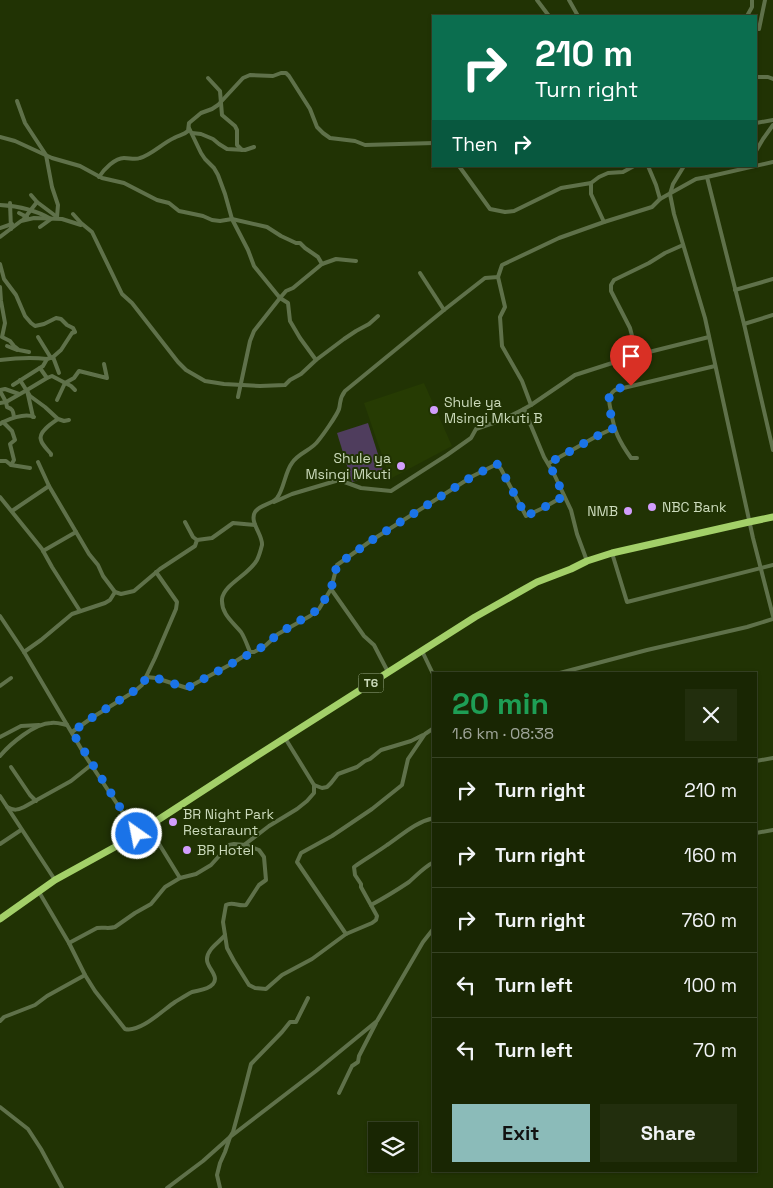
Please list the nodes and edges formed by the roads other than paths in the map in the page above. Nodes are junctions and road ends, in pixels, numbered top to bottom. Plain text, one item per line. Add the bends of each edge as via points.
1 (537, 0) edge
2 (569, 0) edge
3 (752, 0) edge
4 (765, 0) edge
5 (548, 15) edge
6 (577, 15) edge
7 (748, 15) edge
8 (759, 29) dead end
9 (208, 78) dead end
10 (757, 78) edge
11 (773, 78) edge
12 (17, 101) dead end
13 (221, 102) junction
14 (773, 120) edge
15 (757, 123) edge
16 (773, 125) edge
17 (189, 128) junction
18 (192, 133) junction
19 (0, 137) edge
20 (432, 143) edge
21 (254, 147) dead end
22 (242, 150) junction
23 (757, 150) edge
24 (46, 155) junction
25 (773, 162) edge
26 (757, 166) edge
27 (460, 167) edge
28 (632, 167) edge
29 (648, 167) edge
30 (683, 167) edge
31 (747, 168) edge
32 (99, 176) junction
33 (707, 177) junction
34 (591, 183) junction
35 (670, 194) junction
36 (31, 195) dead end
37 (660, 198) junction
38 (37, 202) junction
39 (10, 204) junction
40 (0, 205) edge
41 (31, 210) junction
42 (19, 213) dead end
43 (72, 214) dead end
44 (26, 216) junction
45 (57, 217) junction
46 (31, 219) junction
47 (50, 219) junction
48 (62, 219) junction
49 (232, 219) junction
50 (20, 222) junction
51 (604, 222) junction
52 (83, 225) junction
53 (11, 226) junction
54 (40, 226) dead end
55 (0, 228) edge
56 (0, 237) edge
57 (683, 245) junction
58 (356, 261) dead end
59 (0, 264) edge
60 (322, 264) junction
61 (420, 273) dead end
62 (498, 277) junction
63 (4, 279) junction
64 (773, 279) edge
65 (0, 283) edge
66 (0, 287) edge
67 (736, 290) junction
68 (280, 298) junction
69 (444, 310) junction
70 (378, 316) dead end
71 (773, 316) edge
72 (744, 324) junction
73 (38, 337) dead end
74 (709, 337) junction
75 (7, 346) dead end
76 (19, 350) junction
77 (30, 352) dead end
78 (637, 355) junction
79 (50, 358) junction
80 (0, 360) edge
81 (316, 360) junction
82 (104, 364) dead end
83 (715, 366) junction
84 (40, 368) junction
85 (59, 372) dead end
86 (46, 378) junction
87 (20, 380) junction
88 (65, 383) junction
89 (241, 385) junction
90 (13, 386) dead end
91 (0, 390) edge
92 (26, 390) junction
93 (75, 390) dead end
94 (19, 394) junction
95 (238, 397) dead end
96 (58, 400) dead end
97 (6, 402) junction
98 (0, 403) edge
99 (532, 405) junction
100 (524, 409) junction
101 (14, 417) junction
102 (58, 419) junction
103 (68, 420) dead end
104 (2, 423) edge
105 (614, 428) junction
106 (773, 450) edge
107 (51, 455) dead end
108 (637, 458) dead end
109 (0, 460) edge
110 (38, 462) dead end
111 (549, 463) junction
112 (12, 465) junction
113 (30, 468) dead end
114 (49, 486) junction
115 (564, 496) junction
116 (0, 497) edge
117 (270, 503) junction
118 (12, 511) junction
119 (773, 517) edge
120 (185, 522) dead end
121 (749, 522) junction
122 (255, 525) junction
123 (76, 532) junction
124 (197, 540) junction
125 (43, 551) junction
126 (612, 553) junction
127 (586, 561) junction
128 (773, 565) edge
129 (761, 569) junction
130 (156, 572) junction
131 (331, 589) junction
132 (115, 592) junction
133 (771, 601) edge
134 (80, 611) junction
135 (0, 616) edge
136 (773, 618) edge
137 (422, 651) junction
138 (24, 652) junction
139 (250, 652) junction
140 (388, 672) junction
141 (432, 672) edge
142 (565, 672) edge
143 (11, 678) dead end
144 (146, 678) junction
145 (0, 686) edge
146 (42, 724) junction
147 (67, 725) junction
148 (432, 729) edge
149 (72, 732) junction
150 (425, 734) junction
151 (0, 737) edge
152 (285, 738) junction
153 (0, 756) edge
154 (773, 758) edge
155 (757, 762) edge
156 (91, 765) junction
157 (11, 767) dead end
158 (314, 785) junction
159 (0, 796) edge
160 (36, 801) junction
161 (6, 806) junction
162 (432, 819) edge
163 (148, 826) junction
164 (22, 830) junction
165 (773, 830) edge
166 (757, 833) edge
167 (137, 834) junction
168 (0, 844) edge
169 (244, 845) junction
170 (432, 863) edge
171 (180, 878) junction
172 (55, 880) junction
173 (39, 892) junction
174 (372, 905) junction
175 (0, 919) edge
176 (432, 931) edge
177 (346, 934) junction
178 (225, 935) junction
179 (69, 943) junction
180 (85, 975) junction
181 (308, 998) dead end
182 (0, 1021) edge
183 (376, 1021) junction
184 (339, 1093) dead end
185 (0, 1107) edge
186 (230, 1137) junction
187 (62, 1188) edge
188 (167, 1188) edge
189 (220, 1188) edge

1 - 5 street
2 - 6 street
3 - 7 street
4 - 8 street
9 - 13 street via 220,91
10 - 11 street
12 - 24 street via 25,123
13 - 17 street via 201,113
13 - 20 street via 243,78 286,73 310,109 317,127 330,138 365,145
13 - 22 street via 222,115 235,126 237,145
14 - 15 street
16 - 23 street
17 - 18 street
17 - 32 street via 185,134 142,158 119,160
18 - 22 street via 213,139 227,149
18 - 49 street via 201,153 218,175
19 - 24 street
21 - 22 street
24 - 32 street
24 - 45 street via 58,205
25 - 26 street
27 - 34 street via 490,209 505,212 514,212 561,188
28 - 34 street via 623,172 608,173
29 - 37 street
30 - 35 street
31 - 33 street
32 - 49 street via 124,183 169,203 179,211 212,220
33 - 35 street via 696,179
33 - 67 street
34 - 51 street via 591,194
35 - 37 street
35 - 57 street
36 - 38 street
37 - 51 street via 652,207
38 - 41 street
38 - 45 street
39 - 40 street
39 - 41 street
39 - 53 street
41 - 44 street
41 - 47 street
42 - 44 street
43 - 52 street
44 - 46 street
44 - 50 street
45 - 48 street
46 - 47 street
46 - 50 street
47 - 48 street
47 - 54 street
48 - 52 street
49 - 60 street via 267,227 300,243 318,256
49 - 68 street via 254,266
50 - 53 street
51 - 62 street via 559,238 502,265
52 - 89 street via 92,232 122,294 186,370 205,381
53 - 55 street
53 - 56 street
57 - 74 street
57 - 78 street via 614,280 611,285 630,328
58 - 60 street via 336,259
59 - 63 street
60 - 68 street
61 - 69 street
62 - 69 street via 485,278
62 - 99 street via 505,307 500,318 502,346
63 - 65 street
63 - 79 street via 16,295 25,316 35,326 56,318 73,328 75,332
64 - 67 street
66 - 76 street via 5,323 2,337
67 - 72 street
68 - 81 street via 288,304 290,321
68 - 89 street via 254,331
69 - 117 street via 345,391 340,398 339,410 317,444 296,457 278,497
70 - 81 street
71 - 72 street
72 - 106 street
73 - 79 street
74 - 78 street
74 - 83 street
75 - 76 street
76 - 77 street
78 - 99 street via 575,375
79 - 80 street
79 - 84 street
79 - 85 street
81 - 89 street via 286,385
82 - 88 street via 107,378 79,371
83 - 105 street via 614,390 608,398
83 - 121 street
84 - 86 street
84 - 87 street
86 - 88 street via 52,376
86 - 92 street
87 - 90 street
87 - 92 street
88 - 93 street
88 - 96 street
89 - 95 street
91 - 94 street
91 - 97 street
92 - 94 street
92 - 101 street via 34,417
92 - 102 street
94 - 97 street
97 - 98 street
97 - 101 street via 6,407 14,411
99 - 100 street
100 - 111 street
100 - 117 street via 476,429 470,438 447,455 391,491 361,488 339,480
101 - 104 street
102 - 103 street
102 - 107 street via 48,424 40,435
104 - 112 street via 12,431 15,440 10,444
105 - 108 street via 631,458
105 - 111 street
109 - 112 street
110 - 114 street
111 - 115 street
112 - 113 street
114 - 118 street
114 - 123 street
115 - 127 street
115 - 131 street via 526,516 497,464 473,476 337,565
116 - 118 street
117 - 122 street via 255,512
118 - 125 street
119 - 121 highway, T6
120 - 124 street
121 - 126 highway, T6
121 - 129 street
122 - 124 street via 234,523 212,538
122 - 139 street via 262,544 256,561 222,598 227,617 240,630
123 - 125 street
123 - 132 street
124 - 130 street via 195,546
125 - 134 street
126 - 127 highway, T6
126 - 129 street via 627,602
127 - 137 highway, T6 via 537,582
128 - 129 street
129 - 133 street
130 - 132 street via 134,591
130 - 144 street via 177,602
131 - 139 street via 319,609
131 - 140 street via 374,645
132 - 134 street via 105,603
133 - 136 street
134 - 138 street
135 - 138 street
136 - 142 street
137 - 140 highway, T6
137 - 141 street
138 - 147 street
139 - 144 street via 187,688
140 - 152 highway, T6
143 - 145 street
144 - 149 street via 134,691
146 - 147 street
146 - 151 street via 21,726
146 - 153 street via 18,739
147 - 149 street
148 - 150 street
149 - 156 street
150 - 158 street via 381,750 370,760 338,774 326,787
150 - 177 street via 408,759 402,785 372,809 301,854 296,862
152 - 158 street
152 - 163 highway, T6
154 - 155 street
156 - 160 street
156 - 167 street
157 - 160 street
158 - 169 street via 314,793 307,801
159 - 161 street
160 - 161 street via 18,810
161 - 164 street
162 - 174 street via 416,824 354,866 354,875
163 - 167 highway, T6
163 - 171 street
164 - 168 street
164 - 172 street
165 - 166 street
167 - 172 highway, T6
169 - 171 street via 229,845 210,865 196,874
169 - 178 street via 259,850 264,857 266,880 246,905 226,905
170 - 174 street
171 - 179 street via 165,887 151,904 115,927 97,928
172 - 173 highway, T6
173 - 175 highway, T6
173 - 179 street
174 - 177 street via 376,920
176 - 183 street
177 - 178 street via 260,990 249,985 227,948
178 - 180 street via 207,956 215,976 212,985 192,992 137,1028 125,1029
179 - 180 street
180 - 182 street via 35,1005
181 - 186 street via 296,1022 290,1022 250,1064
183 - 184 street via 358,1062 352,1066
183 - 186 street
185 - 187 street via 28,1129
186 - 188 street
186 - 189 street via 217,1175

